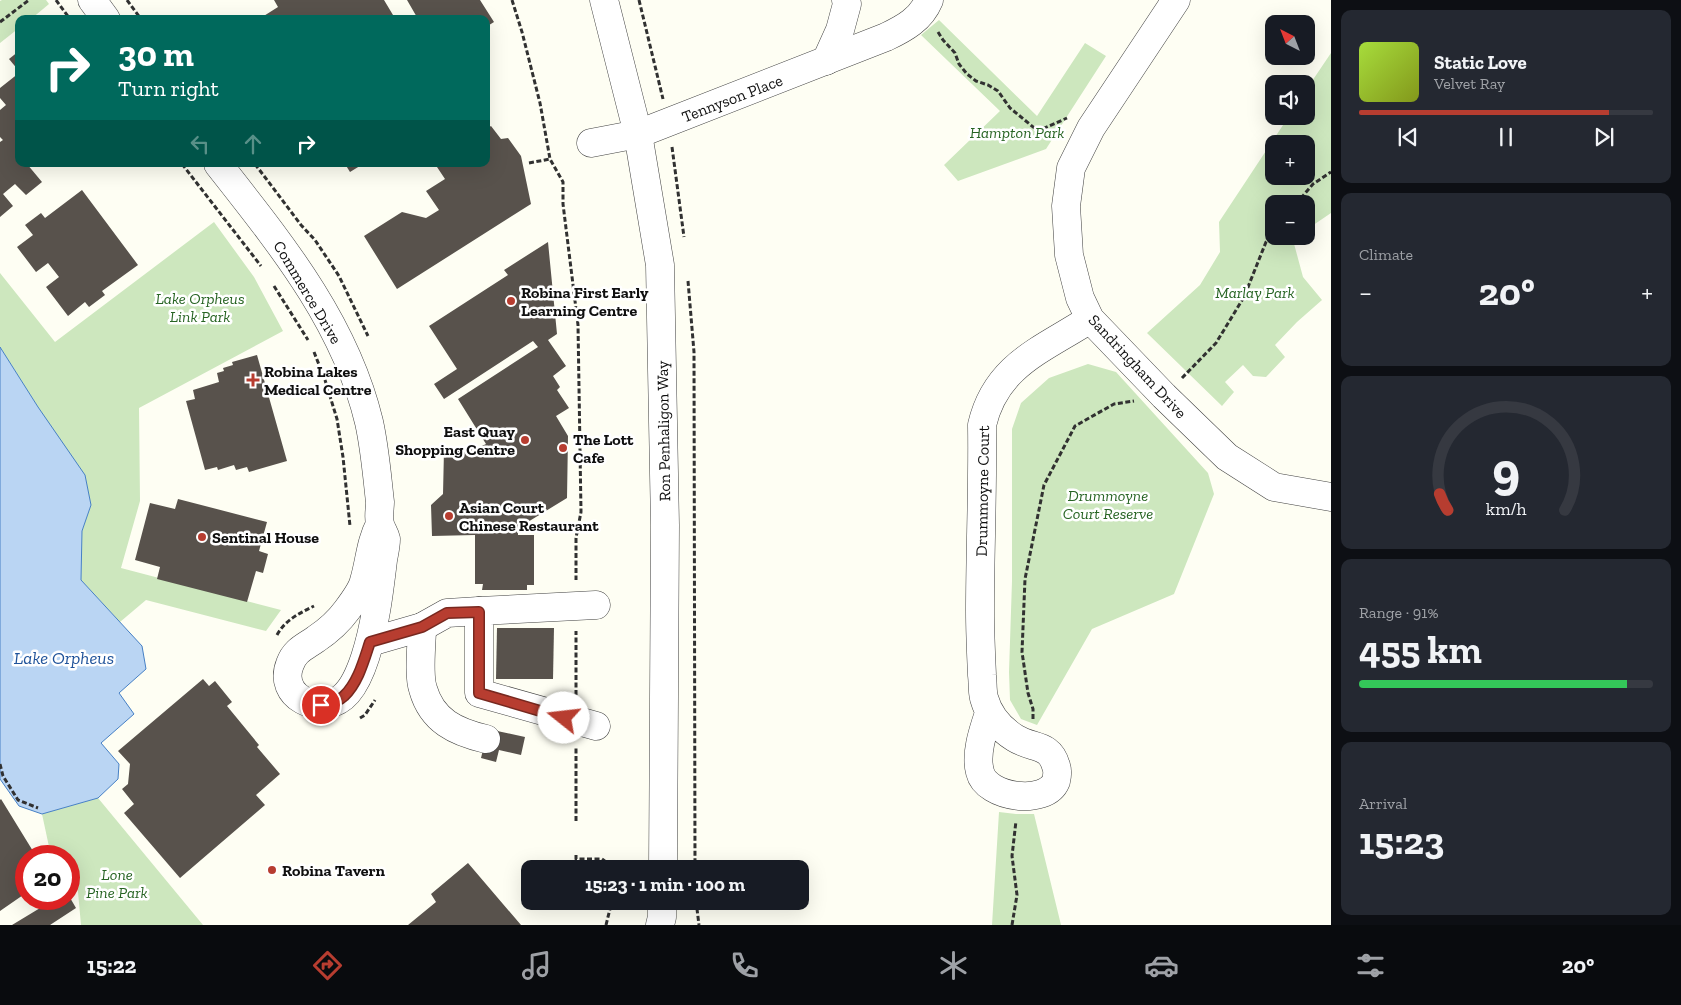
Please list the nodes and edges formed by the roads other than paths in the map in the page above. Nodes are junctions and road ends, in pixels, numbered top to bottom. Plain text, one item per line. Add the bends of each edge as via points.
1 (604, 0) edge
2 (846, 0) edge
3 (1176, 0) edge
4 (927, 6) edge
5 (826, 61) junction
6 (638, 134) junction
7 (591, 143) dead end
8 (220, 167) edge
9 (1090, 319) junction
10 (1331, 497) edge
11 (380, 524) junction
12 (586, 605) road end
13 (479, 612) junction
14 (422, 627) junction
15 (370, 642) junction
16 (989, 713) junction
17 (586, 723) road end
18 (486, 739) dead end
19 (663, 860) edge

1 - 6 street, Ron Penhaligon Way
2 - 5 street via 840,30
3 - 9 street, Sandringham Drive via 1091,128 1071,168 1066,206 1069,255 1080,298
4 - 5 street, Tennyson Place via 901,30
5 - 6 street, Tennyson Place
6 - 7 street, Tennyson Place
6 - 19 street, Ron Penhaligon Way via 660,265 665,525
8 - 11 street, Commerce Drive via 298,269 330,323 352,371 376,461
9 - 10 street, Sandringham Drive via 1227,457 1274,487
9 - 16 street, Drummoyne Court via 1016,366 1003,379 986,408 982,425 980,648
11 - 15 street, Commerce Drive via 386,538
11 - 15 street, Commerce Drive via 373,538 364,583 346,612 332,627 294,655 287,680 292,692 300,699 321,705 343,697 354,681
12 - 13 street
13 - 14 street via 447,613
13 - 17 street via 479,693
14 - 15 street
14 - 18 street via 422,688 432,709 464,734
16 - 16 street via 979,756 980,773 985,782 1002,793 1019,796 1044,793 1051,788 1058,770 1048,752 1016,739

